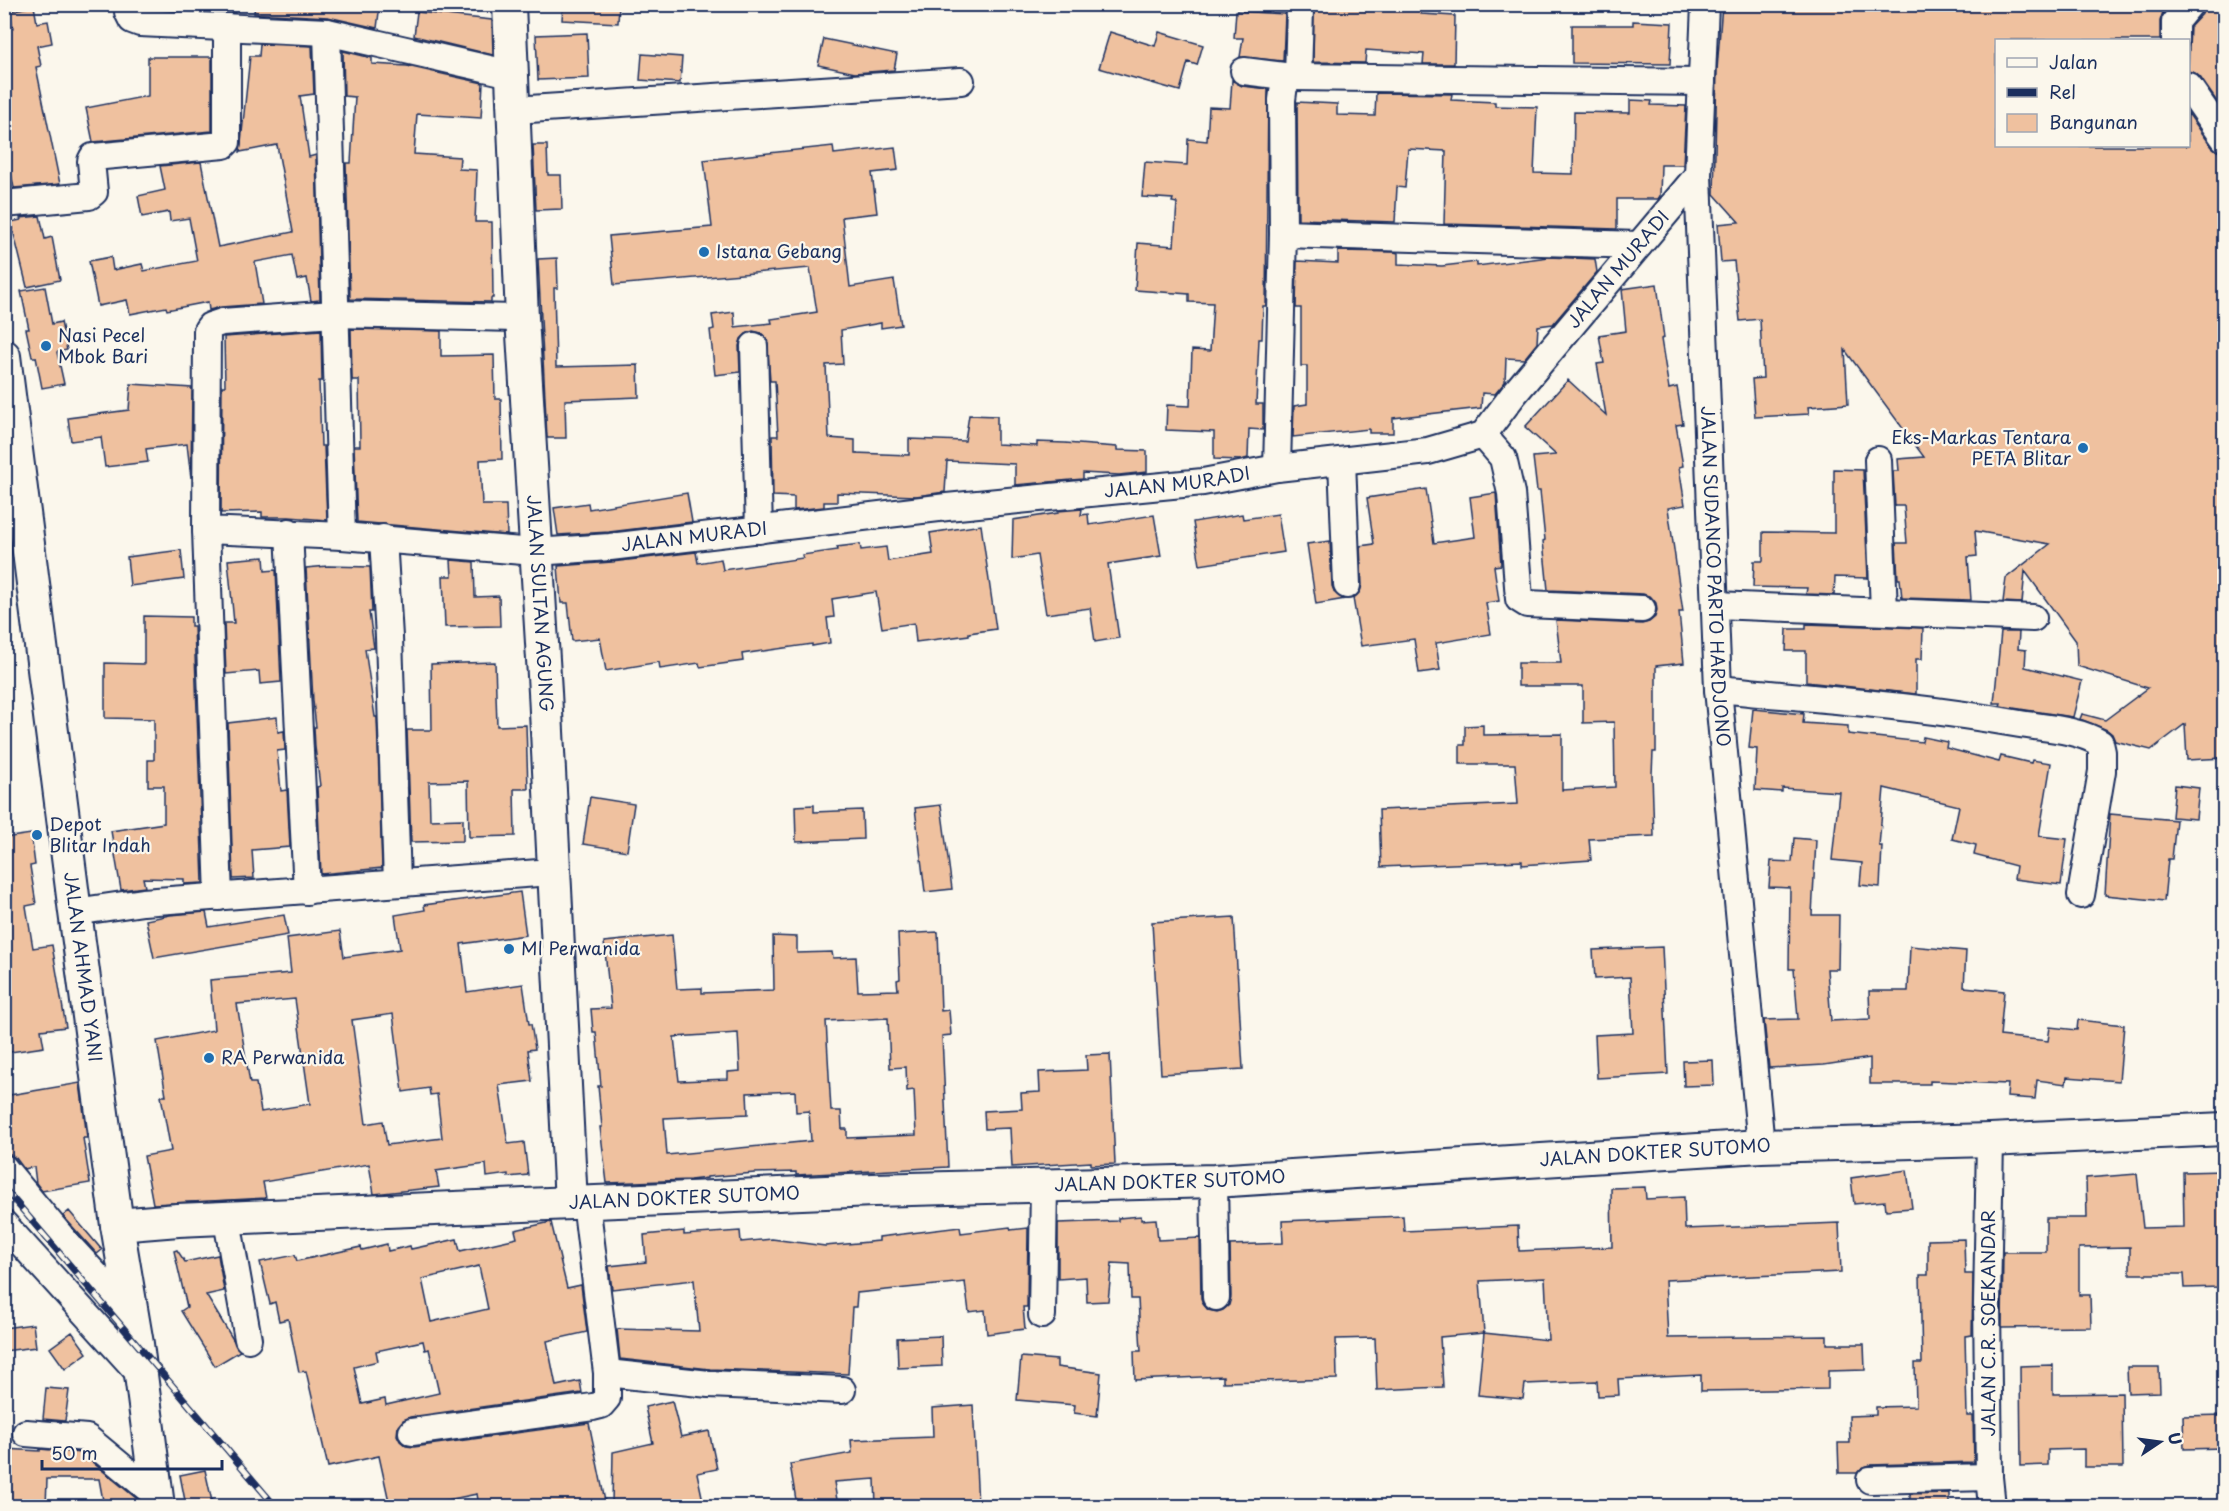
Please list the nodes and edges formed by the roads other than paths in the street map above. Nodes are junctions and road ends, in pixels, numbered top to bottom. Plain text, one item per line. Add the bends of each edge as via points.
1 (129, 4) edge
2 (509, 4) edge
3 (1705, 4) edge
4 (2190, 4) edge
5 (1300, 8) dead end
6 (226, 27) junction
7 (327, 32) junction
8 (2175, 39) edge
9 (1244, 71) dead end
10 (511, 74) junction
11 (1295, 77) junction
12 (962, 81) dead end
13 (1702, 82) junction
14 (2190, 90) edge
15 (514, 110) junction
16 (2224, 138) edge
17 (1698, 175) junction
18 (4, 204) edge
19 (1283, 234) junction
20 (1639, 245) junction
21 (334, 314) junction
22 (522, 318) junction
23 (754, 346) dead end
24 (5, 363) edge
25 (1483, 435) junction
26 (1878, 460) dead end
27 (1342, 461) junction
28 (1277, 468) junction
29 (206, 530) junction
30 (759, 530) junction
31 (290, 532) junction
32 (342, 536) junction
33 (383, 538) junction
34 (535, 552) junction
35 (1347, 585) dead end
36 (1716, 605) junction
37 (1642, 609) dead end
38 (1884, 611) junction
39 (2033, 618) dead end
40 (1718, 689) junction
41 (552, 872) junction
42 (397, 883) junction
43 (307, 891) junction
44 (2081, 895) dead end
45 (219, 897) junction
46 (75, 912) junction
47 (2224, 1129) edge
48 (1990, 1140) junction
49 (1761, 1146) junction
50 (4, 1168) edge
51 (1214, 1180) junction
52 (1044, 1185) junction
53 (579, 1202) junction
54 (227, 1220) junction
55 (131, 1223) junction
56 (4, 1224) edge
57 (1216, 1298) dead end
58 (132, 1314) junction
59 (1042, 1314) dead end
60 (248, 1339) dead end
61 (607, 1373) junction
62 (141, 1375) junction
63 (842, 1390) dead end
64 (412, 1432) dead end
65 (26, 1433) dead end
66 (1989, 1477) junction
67 (1870, 1480) dead end
68 (157, 1501) edge
69 (1992, 1506) edge

1 - 6 street via 132,20 140,23
2 - 10 main road, JALAN SULTAN AGUNG
3 - 13 street, JALAN SUDANCO PARTO HARDJONO
4 - 8 street via 2175,22
5 - 11 street
6 - 7 street
6 - 18 street via 224,145 93,157 94,192 89,196
7 - 10 street
7 - 21 street
9 - 11 street
10 - 15 main road, JALAN SULTAN AGUNG
11 - 13 street
11 - 19 street via 1284,85 1282,100
12 - 15 street
13 - 17 street, JALAN SUDANCO PARTO HARDJONO
14 - 16 street
15 - 22 main road, JALAN SULTAN AGUNG
17 - 20 street, JALAN MURADI
17 - 36 street, JALAN SUDANCO PARTO HARDJONO
19 - 20 street
19 - 28 street
20 - 25 street, JALAN MURADI
21 - 22 street
21 - 29 street via 222,322 207,330
21 - 32 street
22 - 34 main road, JALAN SULTAN AGUNG
23 - 30 street
24 - 46 main road, JALAN AHMAD YANI
25 - 27 street, JALAN MURADI via 1428,451
25 - 37 street via 1503,458 1511,493 1519,599 1527,604
26 - 38 street
27 - 28 street, JALAN MURADI
27 - 35 street
28 - 30 street, JALAN MURADI via 1203,482
29 - 31 street, JALAN MURADI
29 - 45 street
30 - 34 street, JALAN MURADI
31 - 32 street, JALAN MURADI
31 - 43 street
32 - 33 street, JALAN MURADI
33 - 34 street, JALAN MURADI
33 - 42 street
34 - 41 main road, JALAN SULTAN AGUNG
36 - 38 street
36 - 40 street, JALAN SUDANCO PARTO HARDJONO
38 - 39 street
40 - 44 street via 1950,711 2094,739 2100,743 2102,771
40 - 49 street, JALAN SUDANCO PARTO HARDJONO
41 - 42 street
41 - 53 main road, JALAN SULTAN AGUNG
42 - 43 street
43 - 45 street
45 - 46 street
46 - 55 main road, JALAN AHMAD YANI
47 - 48 main road, JALAN DOKTER SUTOMO
48 - 49 main road, JALAN DOKTER SUTOMO
48 - 66 street, JALAN C.R. SOEKANDAR
49 - 51 main road, JALAN DOKTER SUTOMO
50 - 58 street
51 - 52 main road, JALAN DOKTER SUTOMO
51 - 57 street
52 - 53 main road, JALAN DOKTER SUTOMO
52 - 59 street
53 - 54 main road, JALAN DOKTER SUTOMO
53 - 61 street, JALAN SULTAN AGUNG
54 - 55 main road, JALAN DOKTER SUTOMO
54 - 60 street
55 - 58 main road, JALAN AHMAD YANI
56 - 62 street
58 - 62 main road, JALAN AHMAD YANI
61 - 63 street via 709,1384
61 - 64 street, JALAN SULTAN AGUNG via 607,1398 601,1405
62 - 68 main road, JALAN AHMAD YANI
65 - 68 street via 87,1438
66 - 67 street
66 - 69 street, JALAN C.R. SOEKANDAR

